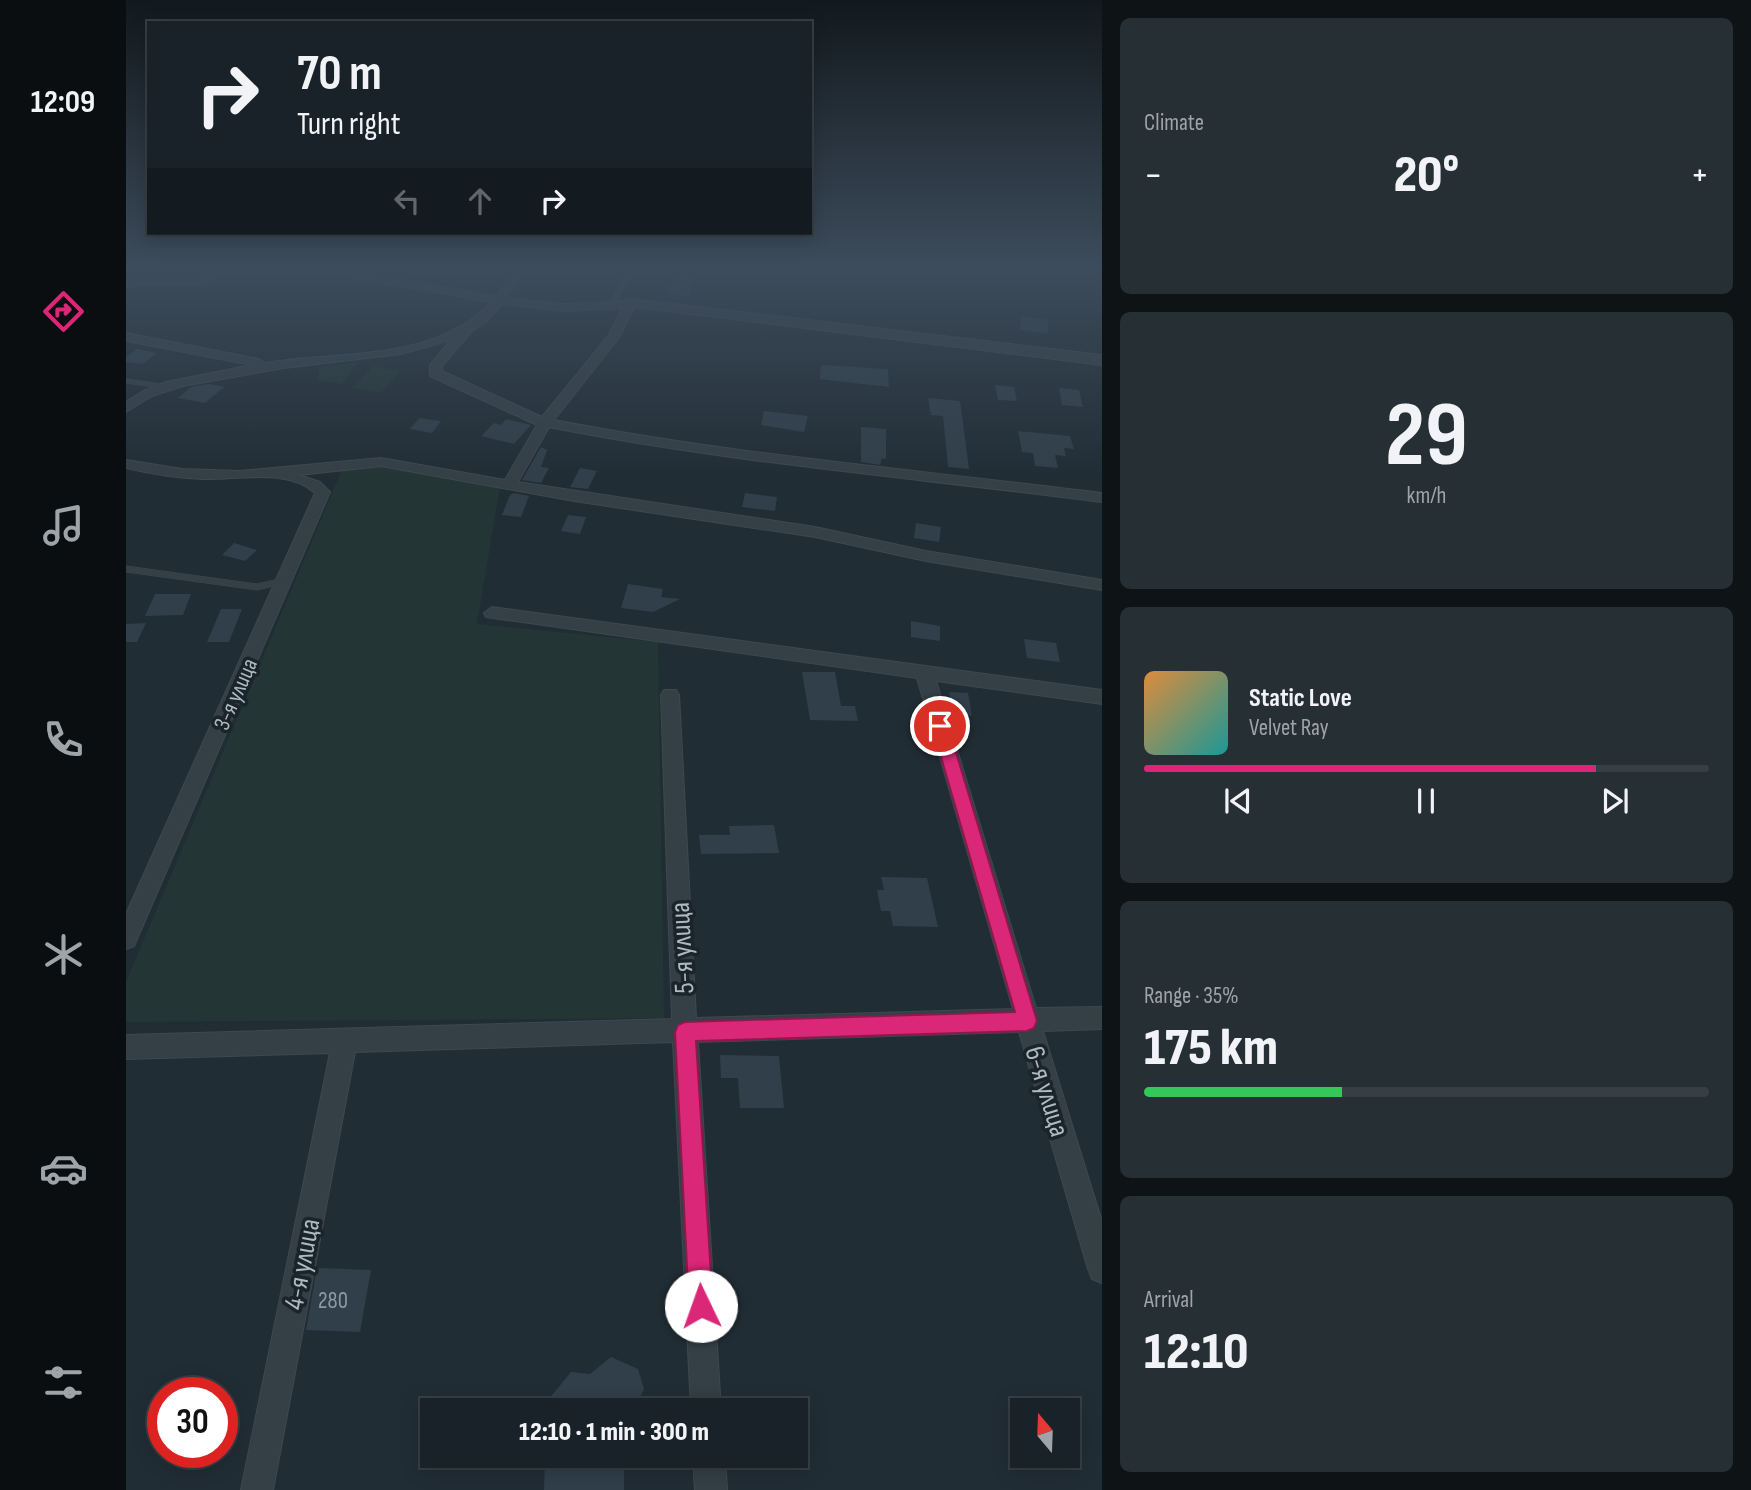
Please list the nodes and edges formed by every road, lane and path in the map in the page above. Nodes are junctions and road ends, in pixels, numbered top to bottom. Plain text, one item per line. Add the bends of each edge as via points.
1 (138, 340) edge
2 (432, 340) edge
3 (459, 340) edge
4 (611, 340) edge
5 (942, 340) edge
6 (1102, 360) edge
7 (285, 364) junction
8 (126, 381) edge
9 (161, 386) junction
10 (126, 408) edge
11 (545, 422) junction
12 (126, 464) edge
13 (281, 473) junction
14 (509, 485) junction
15 (1102, 498) edge
16 (126, 569) edge
17 (285, 581) junction
18 (1102, 585) edge
19 (492, 613) dead end
20 (924, 673) junction
21 (670, 695) dead end
22 (1102, 697) edge
23 (126, 939) edge
24 (1102, 1018) edge
25 (1027, 1021) junction
26 (685, 1032) junction
27 (345, 1039) junction
28 (126, 1047) edge
29 (1102, 1269) edge
30 (705, 1398) edge
31 (710, 1468) edge
32 (257, 1490) edge
33 (711, 1490) edge

1 - 7 street via 254,363
2 - 7 street via 382,353
3 - 11 street via 436,365 435,373
4 - 11 street
5 - 6 street
7 - 9 street
8 - 9 lane
9 - 10 street
11 - 14 street
11 - 15 street via 772,458
12 - 13 street via 197,474
13 - 14 street via 380,462
13 - 17 street, 3-я улица via 323,492
14 - 18 street via 816,533
16 - 17 lane via 257,587
17 - 23 street, 3-я улица
19 - 20 street
20 - 22 street
20 - 25 street, 6-я улица
21 - 26 street, 5-я улица
24 - 25 street
25 - 26 street
25 - 29 street, 6-я улица
26 - 27 street
26 - 30 street, 5-я улица
27 - 28 street
27 - 32 street, 4-я улица
31 - 33 street

